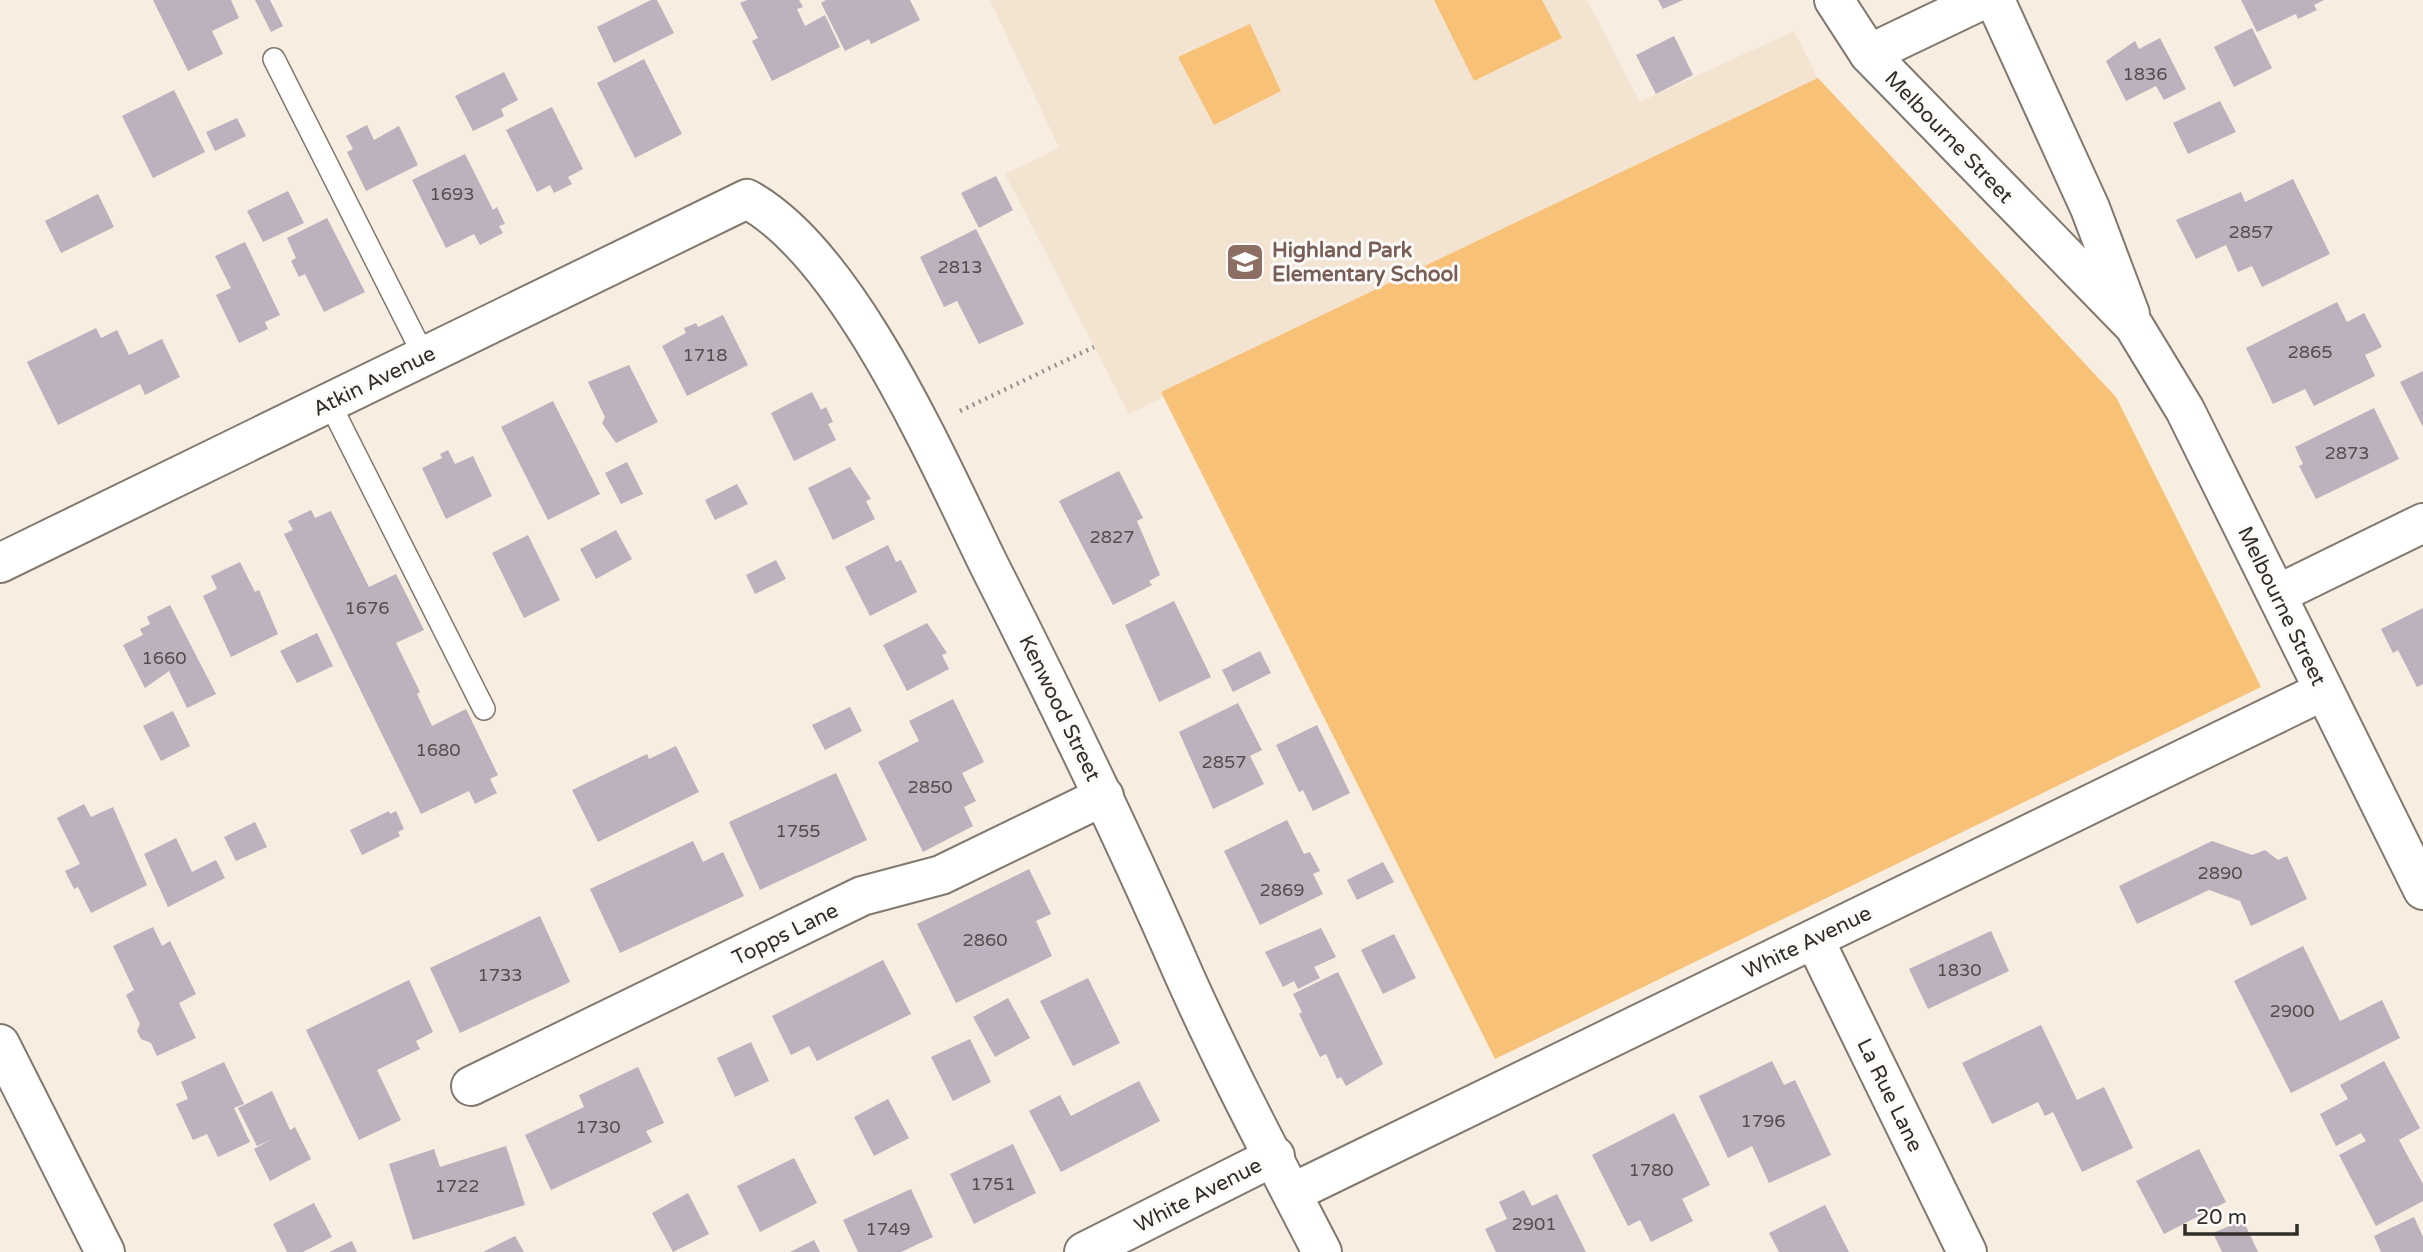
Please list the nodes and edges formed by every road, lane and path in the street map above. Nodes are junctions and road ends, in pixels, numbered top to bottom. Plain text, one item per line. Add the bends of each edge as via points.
1 (1834, 0) edge
2 (1982, 0) edge
3 (1995, 0) edge
4 (1868, 54) junction
5 (274, 59) dead end
6 (747, 199) joint
7 (2134, 326) junction
8 (1094, 346) dead end
9 (424, 356) junction
10 (329, 402) junction
11 (960, 411) dead end
12 (2423, 523) edge
13 (0, 563) edge
14 (2278, 594) junction
15 (2323, 691) junction
16 (484, 709) dead end
17 (1104, 796) junction
18 (2423, 890) edge
19 (1814, 939) junction
20 (0, 1044) edge
21 (471, 1086) dead end
22 (1275, 1156) junction
23 (1292, 1193) junction
24 (105, 1252) edge
25 (1084, 1252) edge
26 (1322, 1252) edge
27 (1968, 1252) edge

1 - 4 street, Melbourne Street
2 - 4 street
3 - 7 street, Melbourne Street via 2090,208
4 - 7 street, Melbourne Street
5 - 9 lane
6 - 9 street, Atkin Avenue
6 - 17 street, Kenwood Street via 767,210 810,253 874,343
7 - 14 street, Melbourne Street via 2185,410
8 - 11 path
9 - 10 street, Atkin Avenue
10 - 13 street, Atkin Avenue
10 - 16 lane
12 - 14 street
14 - 15 street, Melbourne Street
15 - 18 street, Melbourne Street
15 - 19 street, White Avenue
17 - 21 street, Topps Lane via 932,879 862,896
17 - 22 street, Kenwood Street via 1185,976
19 - 23 street, White Avenue
19 - 27 street, La Rue Lane
20 - 24 street
22 - 23 street, Kenwood Street
22 - 25 street, White Avenue
23 - 26 street, Kenwood Street

